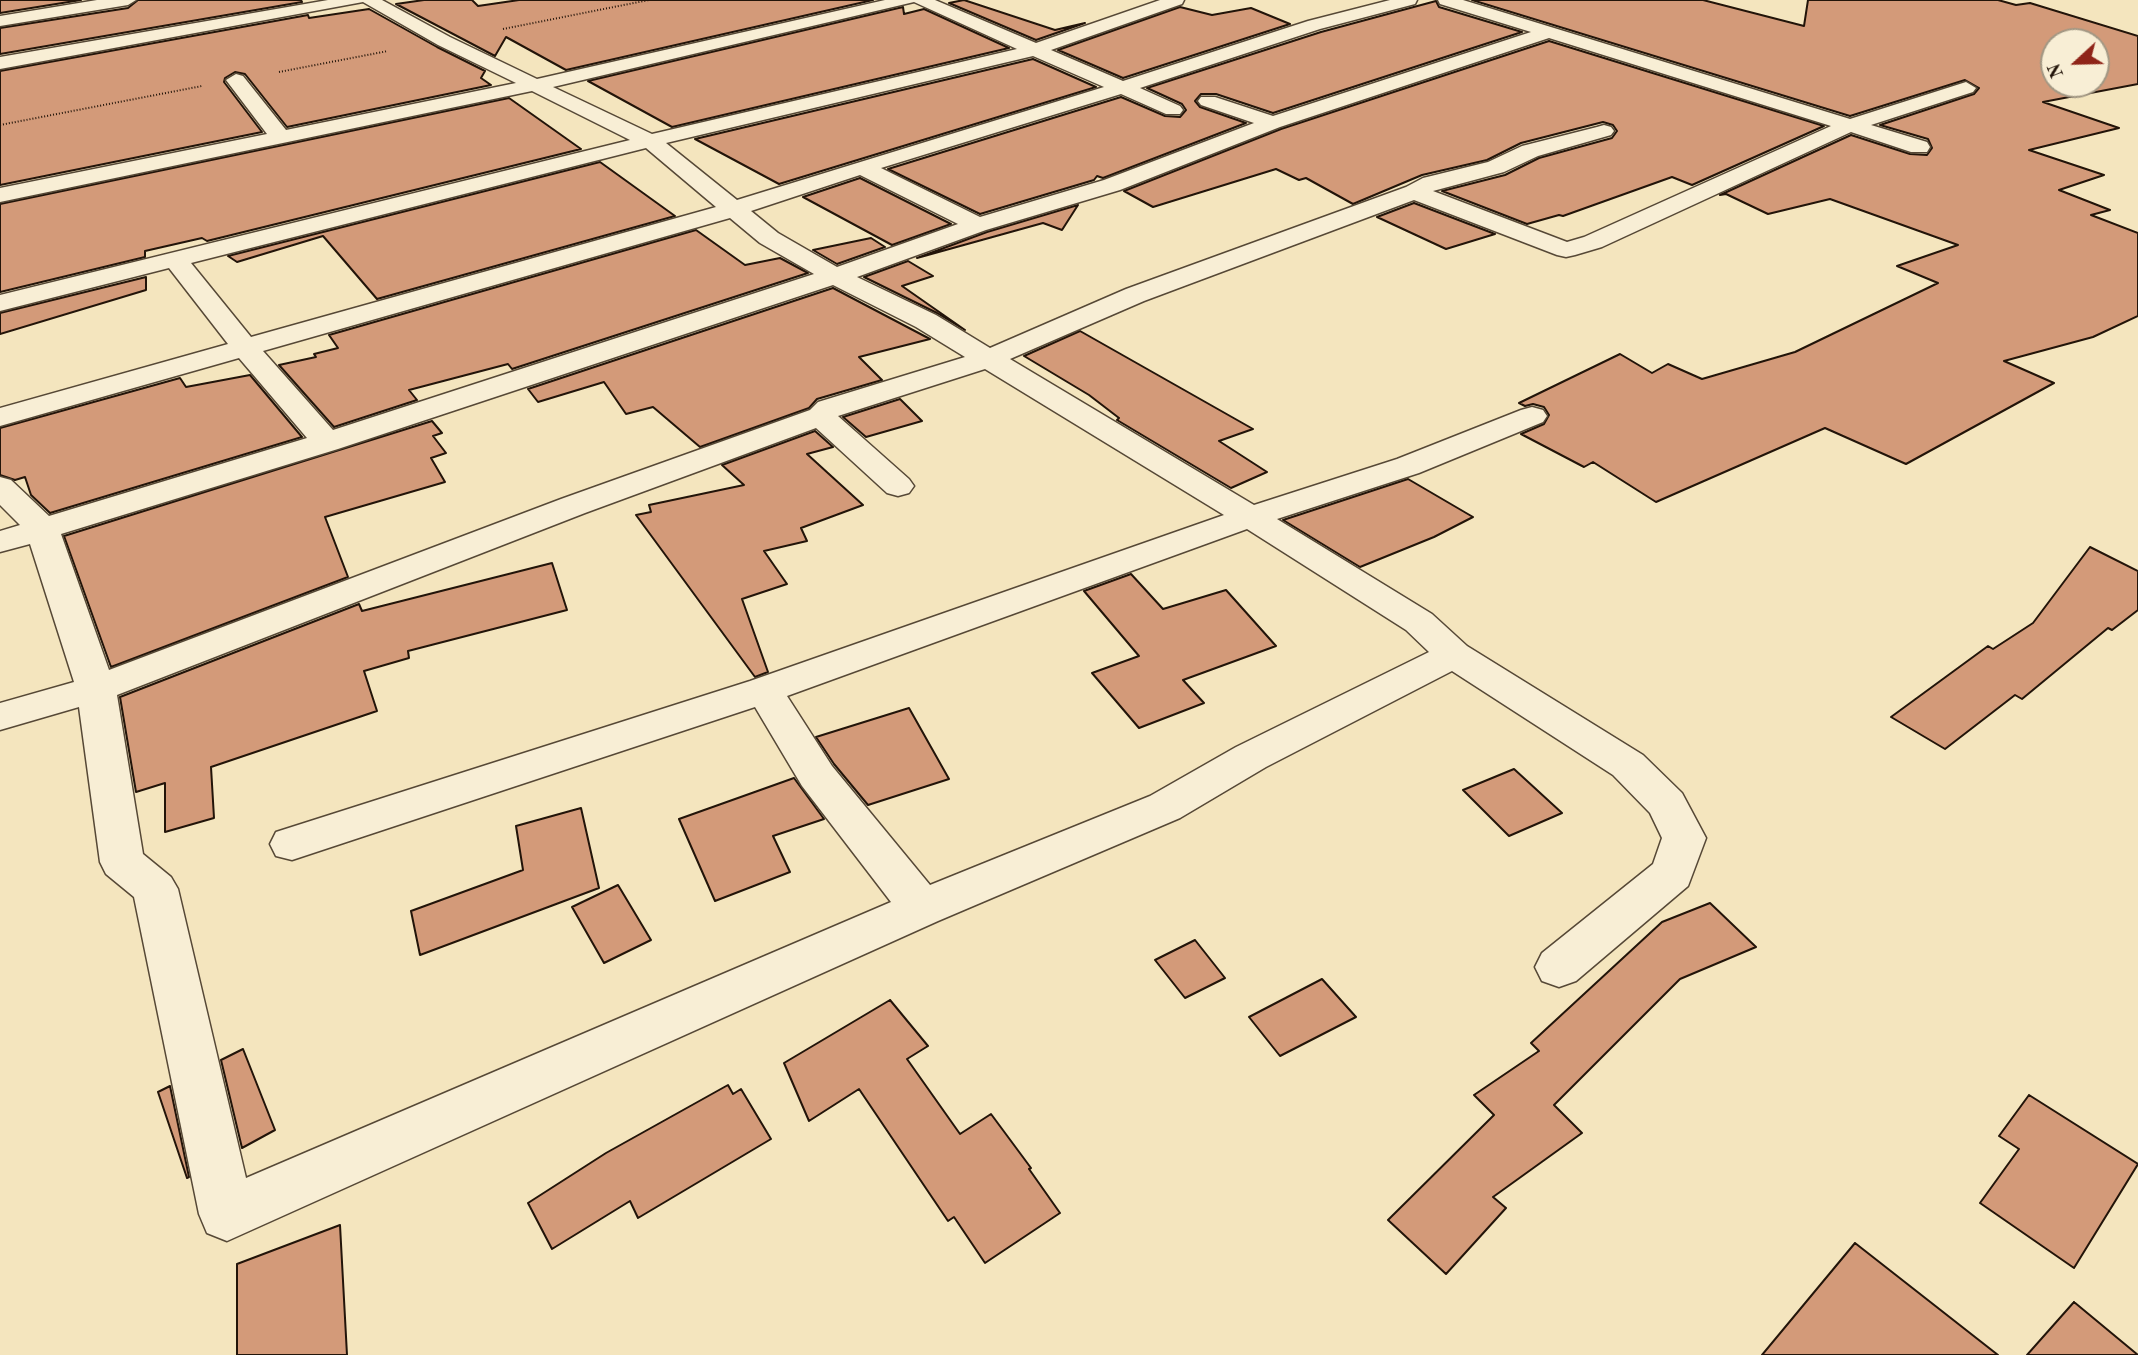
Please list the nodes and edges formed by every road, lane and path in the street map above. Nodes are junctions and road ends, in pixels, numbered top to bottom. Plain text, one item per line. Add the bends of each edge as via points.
1 (356, 0) edge
2 (370, 0) edge
3 (649, 0) edge
4 (907, 0) edge
5 (921, 0) edge
6 (1176, 0) edge
7 (1409, 0) edge
8 (1446, 0) edge
9 (119, 1) edge
10 (0, 21) edge
11 (1548, 32) junction
12 (444, 41) junction
13 (1034, 50) junction
14 (0, 63) edge
15 (236, 80) junction
16 (535, 85) junction
17 (1122, 88) junction
18 (1966, 88) dead end
19 (1208, 101) dead end
20 (1173, 110) dead end
21 (1273, 123) junction
22 (0, 125) edge
23 (1848, 126) junction
24 (1604, 131) dead end
25 (280, 138) junction
26 (650, 141) junction
27 (1919, 147) dead end
28 (862, 167) junction
29 (1414, 192) junction
30 (0, 195) edge
31 (734, 209) junction
32 (978, 225) junction
33 (176, 260) junction
34 (835, 276) junction
35 (0, 303) edge
36 (244, 346) junction
37 (987, 359) junction
38 (821, 416) junction
39 (1532, 416) dead end
40 (0, 417) edge
41 (327, 442) junction
42 (0, 486) edge
43 (898, 486) dead end
44 (1250, 517) junction
45 (42, 528) junction
46 (0, 542) edge
47 (1454, 654) junction
48 (96, 689) junction
49 (764, 690) junction
50 (0, 717) edge
51 (292, 844) dead end
52 (922, 908) junction
53 (1559, 967) dead end

1 - 14 street
2 - 12 street
3 - 12 path
4 - 16 street
5 - 13 street
6 - 13 street
7 - 17 street via 1314,25
8 - 11 street
9 - 10 street
11 - 21 street
11 - 23 street
12 - 15 path
12 - 16 street
13 - 17 street
13 - 26 street
15 - 22 path
15 - 25 street
16 - 25 street
16 - 26 street
17 - 20 street
17 - 28 street
18 - 23 street
19 - 21 street
21 - 32 street via 1112,185
23 - 27 street
23 - 29 street via 1593,242 1566,250
24 - 29 street via 1530,151 1496,167 1431,183
25 - 30 street
26 - 31 street
26 - 33 street
28 - 31 street
28 - 32 street
29 - 37 street via 1135,295
31 - 34 street via 769,238
31 - 36 street
32 - 34 street
33 - 35 street
33 - 36 street
34 - 37 street via 926,321
34 - 41 street
36 - 40 street
36 - 41 street
37 - 38 street via 829,408
37 - 44 street
38 - 43 street
38 - 48 street
39 - 44 street via 1408,466
41 - 45 street
42 - 45 street
44 - 47 street via 1419,622
44 - 49 street
45 - 46 street
45 - 48 street
47 - 52 street via 1251,757 1165,807
47 - 53 street via 1628,765 1667,804 1685,838 1672,874
48 - 50 street
48 - 52 street via 122,862 155,889 227,1214
49 - 51 street
49 - 52 street via 817,776

